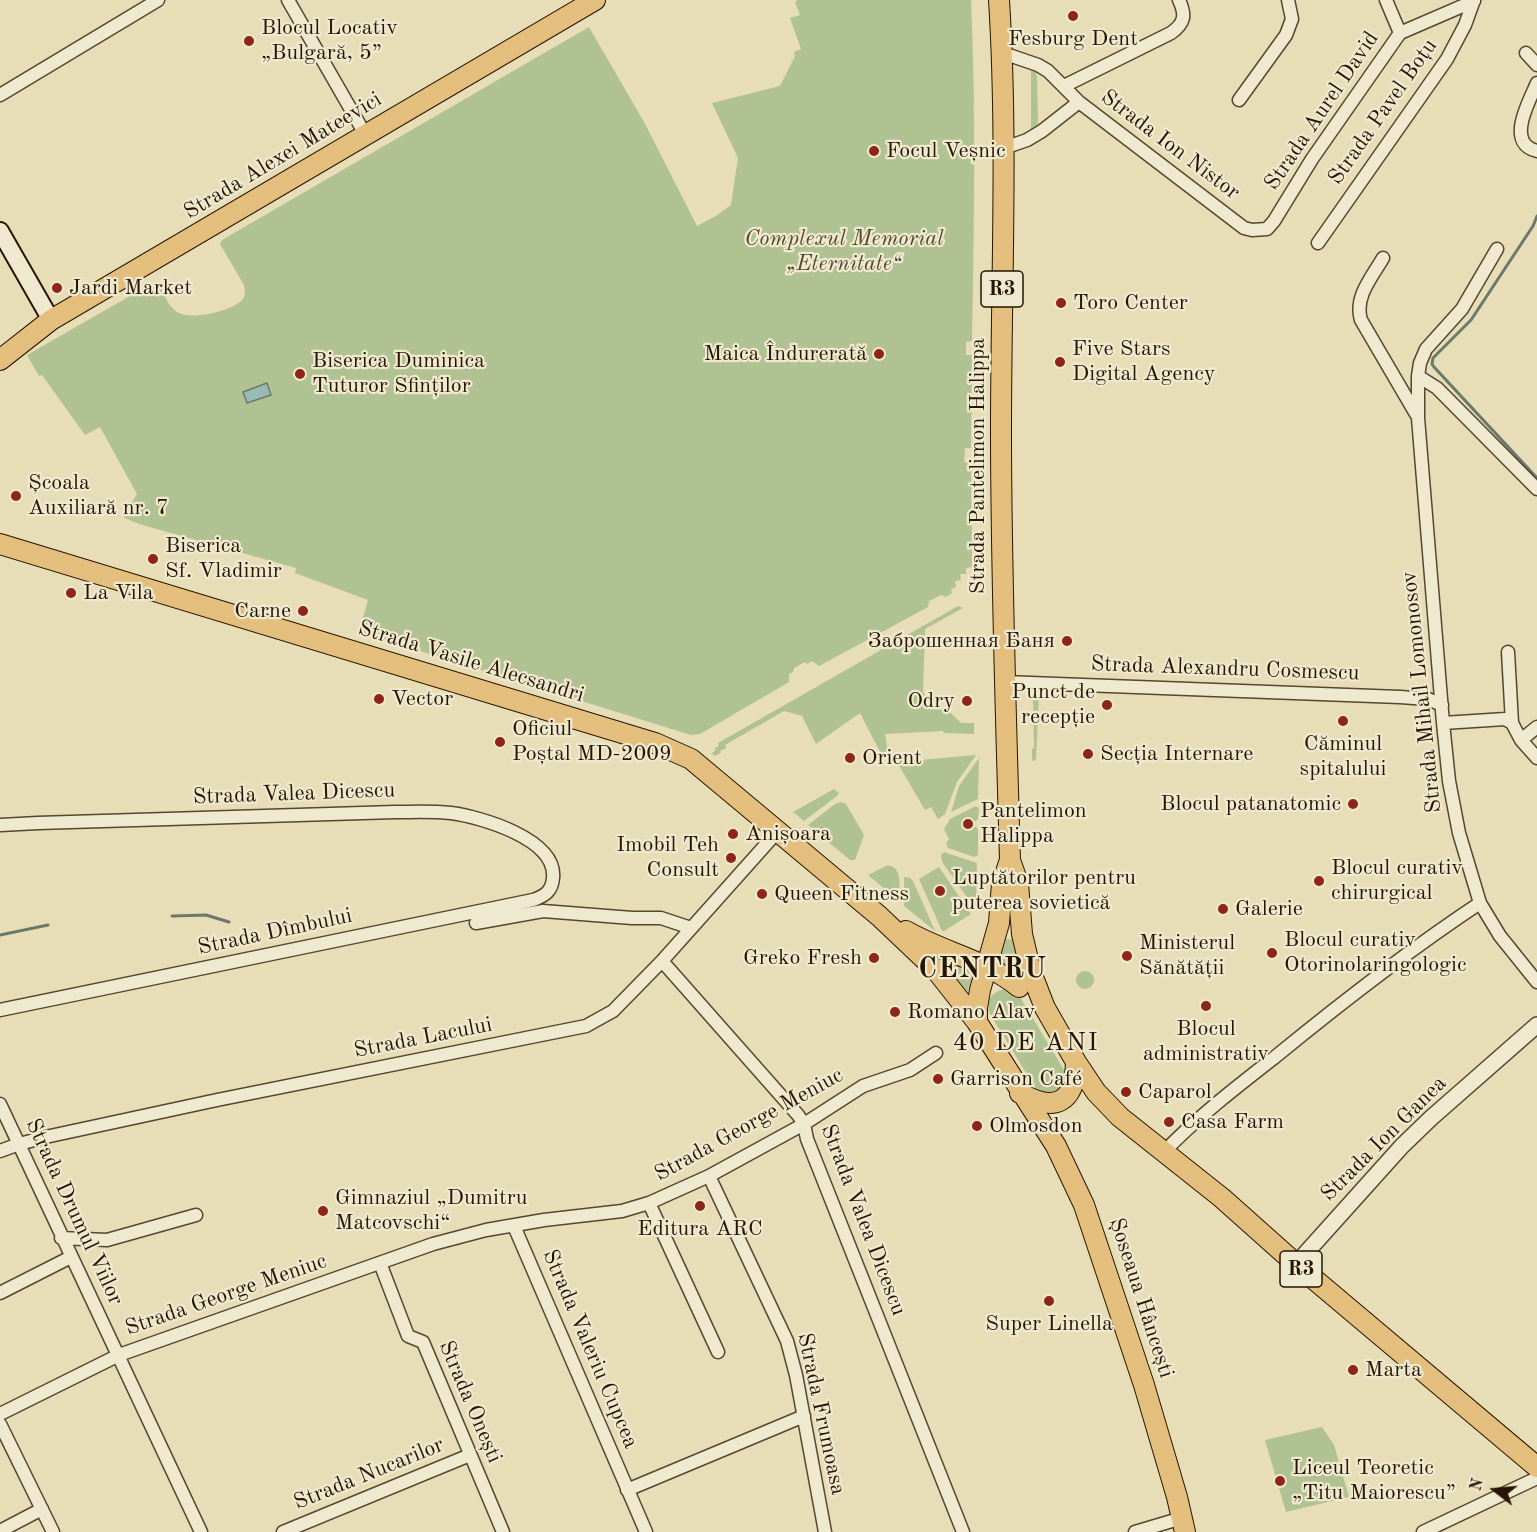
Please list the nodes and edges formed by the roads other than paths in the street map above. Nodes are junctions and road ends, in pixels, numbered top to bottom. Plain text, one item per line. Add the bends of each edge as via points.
1 (158, 0) edge
2 (288, 0) edge
3 (595, 0) edge
4 (999, 0) edge
5 (1179, 0) edge
6 (1288, 0) edge
7 (1386, 0) edge
8 (1474, 0) edge
9 (1400, 33) junction
10 (1003, 53) junction
11 (1526, 53) dead end
12 (1537, 65) edge
13 (1537, 83) edge
14 (1064, 86) junction
15 (0, 95) edge
16 (1239, 100) dead end
17 (1079, 102) junction
18 (366, 134) junction
19 (1004, 148) junction
20 (1537, 151) edge
21 (1252, 230) joint
22 (0, 231) edge
23 (1318, 243) dead end
24 (1497, 249) dead end
25 (1383, 258) dead end
26 (51, 320) junction
27 (0, 360) edge
28 (1418, 376) junction
29 (1418, 417) junction
30 (1537, 489) edge
31 (0, 544) edge
32 (1508, 652) dead end
33 (1004, 682) junction
34 (1442, 705) junction
35 (1443, 723) junction
36 (1512, 723) junction
37 (1537, 727) edge
38 (1521, 740) junction
39 (1537, 758) edge
40 (0, 825) edge
41 (778, 831) junction
42 (1010, 860) junction
43 (552, 885) joint
44 (1480, 903) junction
45 (879, 916) junction
46 (476, 923) dead end
47 (691, 928) junction
48 (662, 961) junction
49 (986, 967) junction
50 (1537, 982) edge
51 (1018, 987) junction
52 (978, 1002) junction
53 (1045, 1008) junction
54 (0, 1010) edge
55 (977, 1022) junction
56 (1537, 1025) edge
57 (936, 1053) dead end
58 (1076, 1062) junction
59 (1020, 1093) junction
60 (0, 1104) edge
61 (804, 1124) junction
62 (19, 1144) junction
63 (0, 1151) edge
64 (1164, 1152) junction
65 (709, 1176) junction
66 (649, 1203) junction
67 (196, 1215) dead end
68 (514, 1226) junction
69 (61, 1238) junction
70 (71, 1257) junction
71 (380, 1263) junction
72 (1296, 1264) junction
73 (0, 1293) edge
74 (718, 1352) dead end
75 (119, 1355) junction
76 (0, 1414) edge
77 (804, 1416) junction
78 (0, 1424) edge
79 (470, 1455) junction
80 (1537, 1467) edge
81 (1537, 1478) edge
82 (627, 1490) junction
83 (42, 1509) junction
84 (1184, 1525) edge
85 (0, 1531) edge
86 (53, 1532) edge
87 (201, 1532) edge
88 (283, 1532) edge
89 (503, 1532) edge
90 (646, 1532) edge
91 (825, 1532) edge
92 (963, 1532) edge
93 (1136, 1532) edge
94 (1423, 1532) edge

1 - 15 street
2 - 18 street
3 - 18 main road, Strada Alexei Mateevici
4 - 10 main road, Strada Pantelimon Halippa / R3
5 - 14 street via 1185,15 1179,28
6 - 16 street via 1292,20 1286,35
7 - 9 street, Strada Aurel David
8 - 9 street
8 - 23 street, Strada Pavel Boțu via 1447,59
9 - 21 street, Strada Aurel David via 1274,221 1267,229
10 - 14 street via 1038,65
10 - 19 main road, Strada Pantelimon Halippa / R3
11 - 12 street
13 - 20 street via 1520,132 1522,142
14 - 17 street
17 - 19 street, Strada Ion Nistor via 1042,131
17 - 21 street, Strada Ion Nistor via 1244,228
18 - 26 main road, Strada Alexei Mateevici
19 - 33 main road, Strada Pantelimon Halippa / R3
22 - 26 main road
24 - 28 street, Strada Mihail Lomonosov via 1462,309 1426,349
25 - 29 street via 1360,297 1358,309
26 - 27 main road, Strada Alexei Mateevici
28 - 29 street, Strada Mihail Lomonosov
28 - 30 street via 1437,388
29 - 34 street, Strada Mihail Lomonosov
31 - 41 main road, Strada Vasile Alecsandri via 655,743 691,759
32 - 36 street
33 - 34 street, Strada Alexandru Cosmescu via 1400,697 1428,699
33 - 42 main road, Strada Pantelimon Halippa / R3
34 - 35 street, Strada Mihail Lomonosov
35 - 36 street via 1505,719
35 - 44 street, Strada Mihail Lomonosov via 1459,833
36 - 38 street
37 - 38 street
38 - 39 street
40 - 43 street, Strada Valea Dicescu via 452,813 525,837 550,859
41 - 45 main road, Strada Vasile Alecsandri
41 - 47 street, Strada Lacului
42 - 49 main road, Strada Pantelimon Halippa / R3 via 1002,884 999,923
42 - 53 main road, Strada Pantelimon Halippa / R3 via 1018,883 1024,945
43 - 54 street, Strada Dîmbului via 542,897 533,900
44 - 50 street, Strada Mihail Lomonosov via 1500,936
44 - 64 street via 1306,1031
45 - 49 main road via 925,942
45 - 55 main road, Strada Vasile Alecsandri via 936,970
46 - 47 street via 543,911 661,918
47 - 48 street, Strada Lacului
48 - 61 street, Strada Valea Dicescu
48 - 62 street, Strada Lacului via 613,1011 586,1026
49 - 51 main road
49 - 52 main road, Strada Pantelimon Halippa / R3
51 - 52 main road via 993,984
51 - 53 main road, R3
52 - 55 main road, R3
53 - 58 main road, R3
55 - 59 main road, Șoseaua Hâncești
56 - 72 street, Strada Ion Ganea via 1402,1146
57 - 61 street, Strada George Meniuc via 910,1070 863,1086
58 - 59 main road via 1073,1087 1063,1100 1039,1102
58 - 64 main road, R3 via 1106,1103
59 - 84 main road, Șoseaua Hâncești via 1056,1146 1084,1205 1144,1385
60 - 62 street, Strada Drumul Viilor
61 - 65 street, Strada George Meniuc
61 - 92 street, Strada Valea Dicescu
62 - 63 street, Strada Lacului
62 - 69 street, Strada Drumul Viilor
64 - 72 main road, R3
65 - 66 street, Strada George Meniuc
65 - 77 street, Strada Frumoasa via 781,1324
66 - 68 street, Strada George Meniuc via 622,1211
66 - 74 street
67 - 69 street via 107,1240
68 - 71 street, Strada George Meniuc via 462,1236
68 - 82 street, Strada Valeriu Cupcea
69 - 70 street, Strada Drumul Viilor
70 - 73 street
70 - 75 street, Strada Drumul Viilor
71 - 75 street, Strada George Meniuc
71 - 79 street, Strada Onești via 408,1336 423,1342
72 - 80 main road, R3
75 - 76 street, Strada George Meniuc
75 - 87 street, Strada Drumul Viilor
77 - 82 street
77 - 91 street, Strada Frumoasa
78 - 83 street
79 - 88 street, Strada Nucarilor
79 - 89 street, Strada Onești
81 - 94 street
82 - 90 street, Strada Valeriu Cupcea
83 - 85 street
83 - 86 street
84 - 93 street

